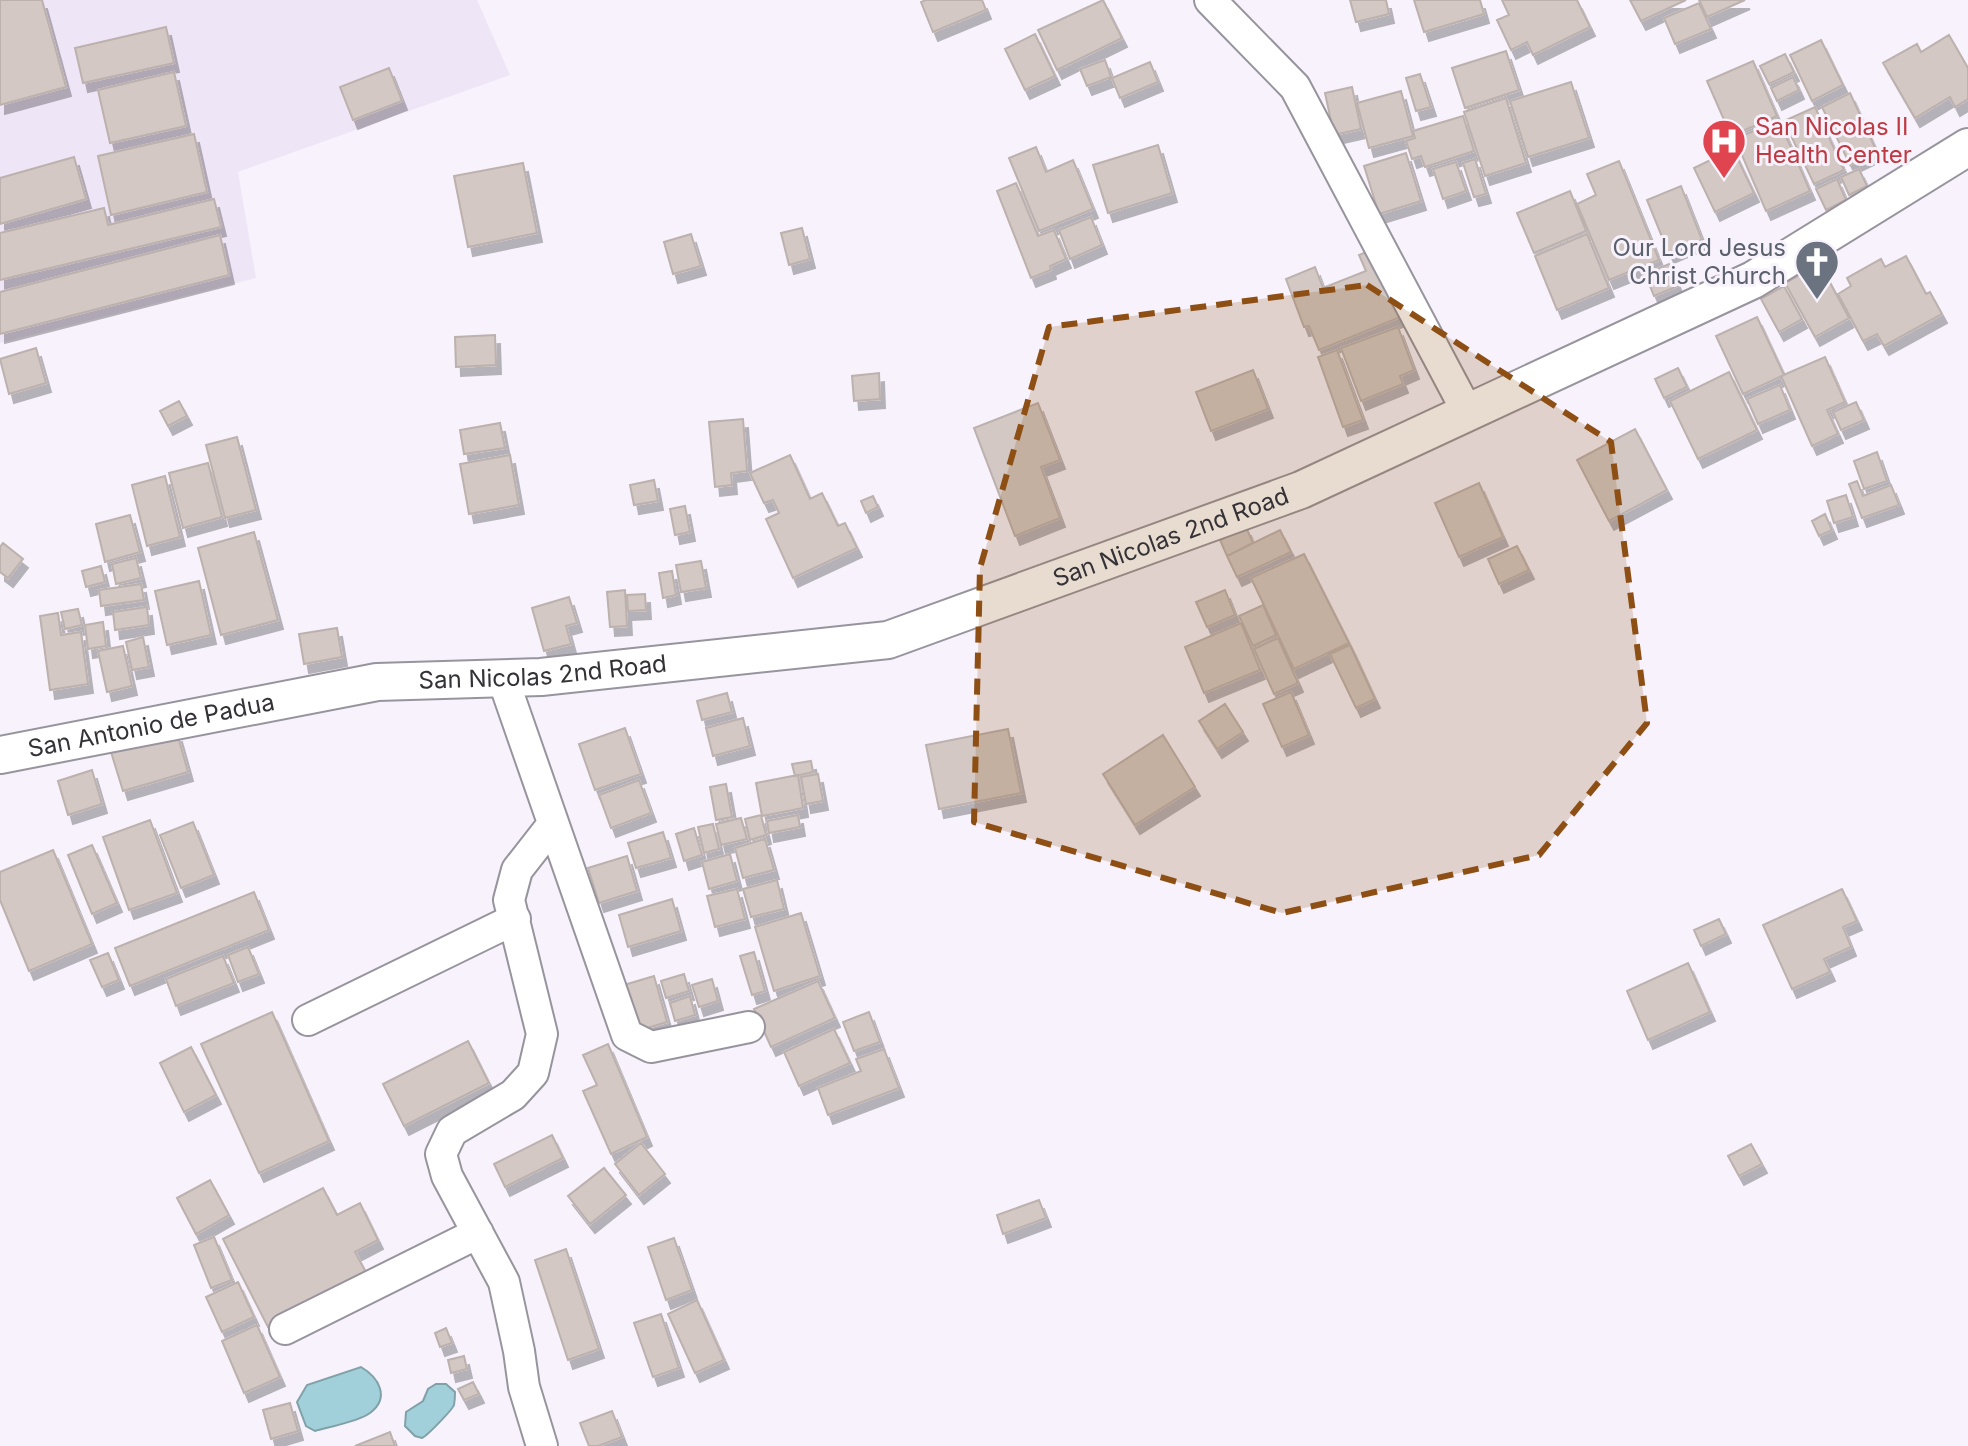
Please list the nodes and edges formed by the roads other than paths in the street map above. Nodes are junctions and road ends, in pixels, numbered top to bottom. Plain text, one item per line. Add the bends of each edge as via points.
1 (1210, 0) edge
2 (1968, 147) edge
3 (1468, 413) junction
4 (503, 679) junction
5 (303, 697) joint
6 (0, 755) edge
7 (553, 824) junction
8 (515, 919) junction
9 (308, 1020) dead end
10 (749, 1027) dead end
11 (478, 1233) junction
12 (285, 1329) dead end
13 (542, 1446) edge

1 - 3 street via 1295,87
2 - 3 street, San Nicolas 2nd Road via 1753,280
3 - 4 street, San Nicolas 2nd Road via 1301,490 888,640
4 - 5 street, San Nicolas 2nd Road via 377,682
4 - 7 street
5 - 6 street, San Antonio de Padua
7 - 8 street via 517,870 509,900
7 - 10 street via 627,1035 651,1047
8 - 9 street
8 - 11 street via 542,1034 533,1073 513,1095 452,1131 441,1154
11 - 12 street
11 - 13 street via 504,1282 524,1387

